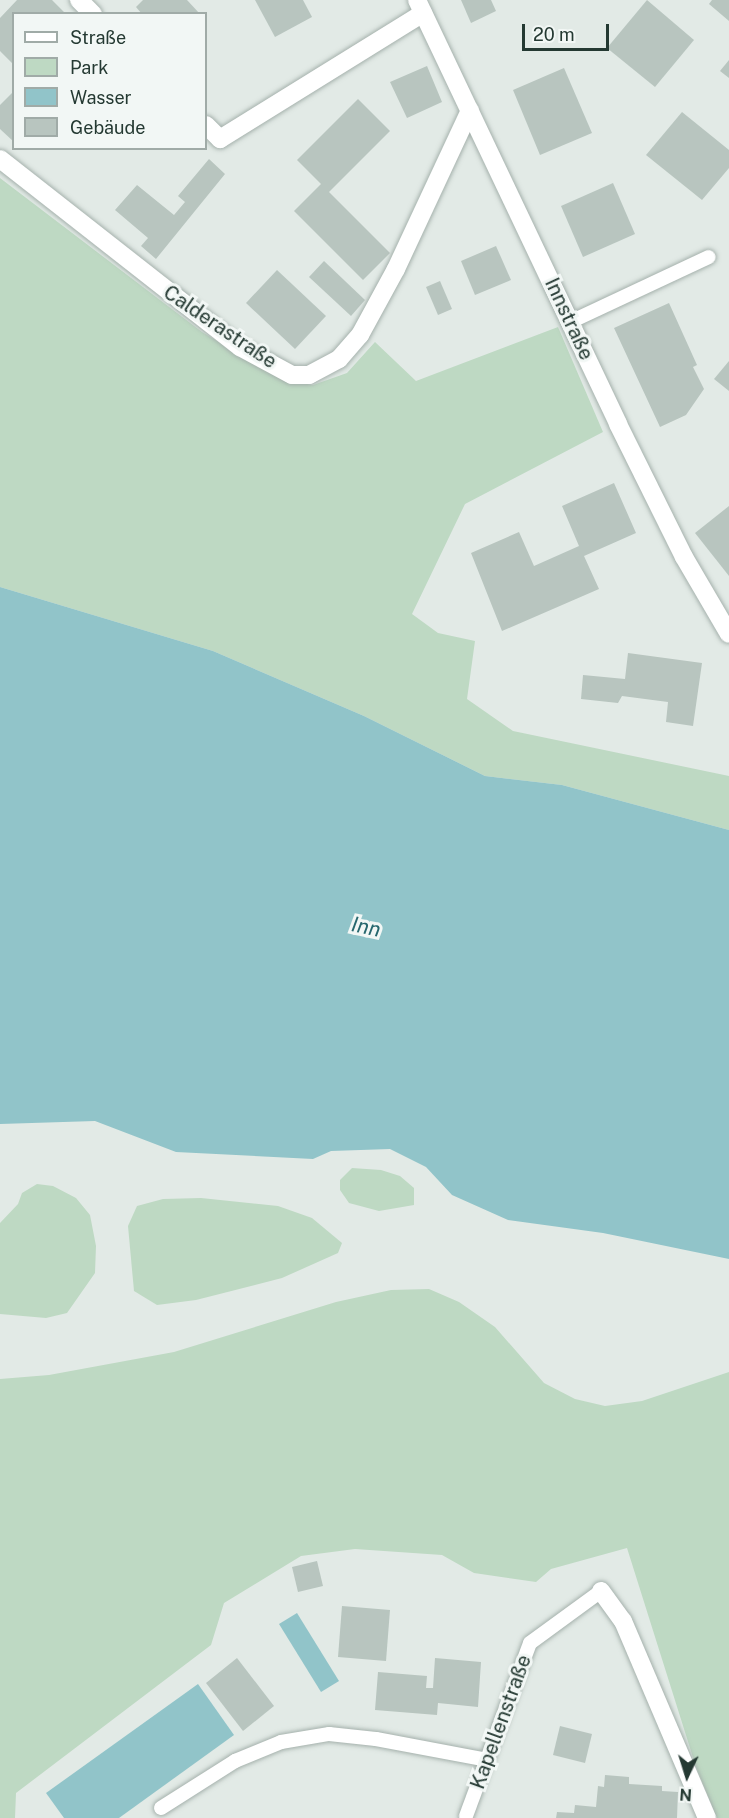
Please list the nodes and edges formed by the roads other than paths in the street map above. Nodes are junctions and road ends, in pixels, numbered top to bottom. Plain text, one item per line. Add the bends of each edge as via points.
1 (79, 0) edge
2 (420, 7) edge
3 (91, 12) edge
4 (470, 110) junction
5 (207, 126) edge
6 (0, 159) edge
7 (709, 257) dead end
8 (570, 322) junction
9 (729, 634) edge
10 (601, 1591) joint
11 (488, 1760) junction
12 (161, 1808) dead end
13 (466, 1816) dead end
14 (707, 1818) edge

1 - 3 street
2 - 4 street, Innstraße
2 - 5 street via 220,139
4 - 6 street, Calderastraße via 396,269 360,335 339,358 309,375 292,375 240,347
4 - 8 street, Innstraße
7 - 8 lane
8 - 9 street, Innstraße via 684,557
10 - 11 lane, Kapellenstraße via 530,1643
10 - 14 street, Kapellenstraße via 633,1642
11 - 12 lane via 329,1734 281,1742 236,1761
11 - 13 lane, Kapellenstraße

